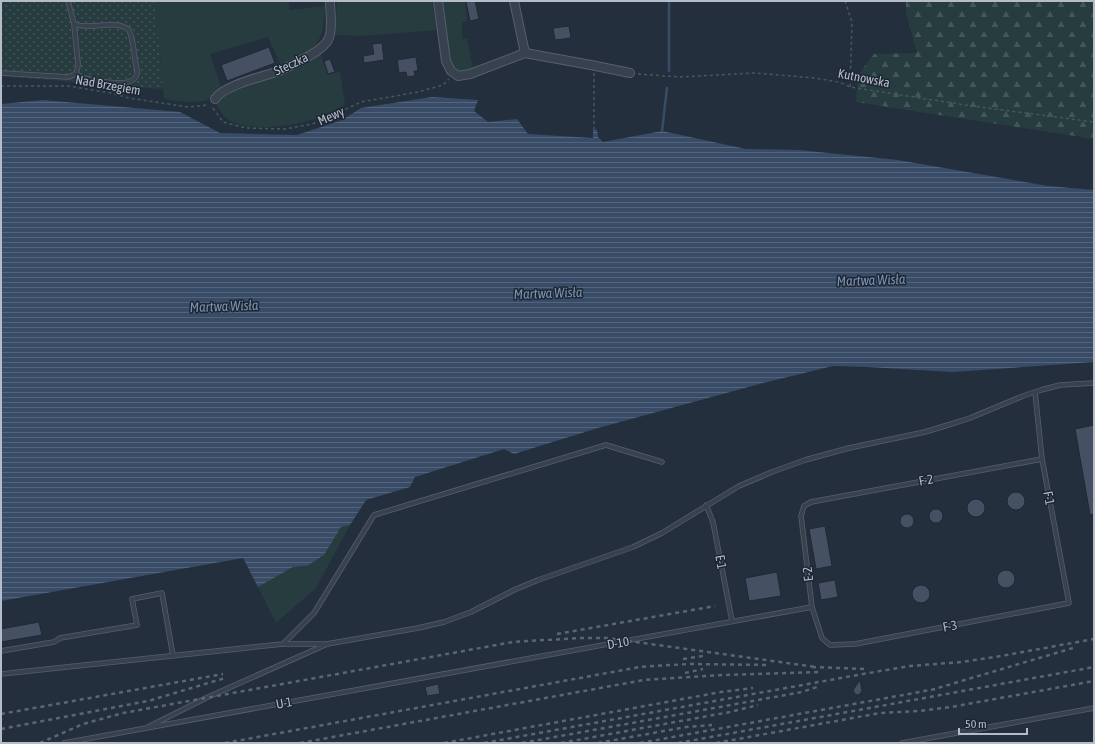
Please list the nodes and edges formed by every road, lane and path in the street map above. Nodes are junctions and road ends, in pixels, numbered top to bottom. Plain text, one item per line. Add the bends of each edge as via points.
1 (68, 1) edge
2 (330, 1) edge
3 (438, 1) edge
4 (514, 1) edge
5 (845, 1) edge
6 (74, 24) junction
7 (524, 54) junction
8 (594, 65) junction
9 (1, 73) edge
10 (76, 73) junction
11 (630, 73) joint
12 (454, 74) junction
13 (1, 86) edge
14 (850, 87) junction
15 (213, 102) junction
16 (1094, 122) edge
17 (594, 129) dead end
18 (1094, 383) edge
19 (1035, 392) junction
20 (1042, 459) junction
21 (662, 462) dead end
22 (811, 502) joint
23 (706, 505) junction
24 (1069, 603) joint
25 (812, 607) junction
26 (732, 621) junction
27 (283, 644) junction
28 (327, 644) junction
29 (830, 645) joint
30 (1, 651) edge
31 (173, 656) junction
32 (504, 663) joint
33 (1, 674) edge
34 (1094, 708) edge
35 (142, 729) junction
36 (914, 742) edge
37 (64, 743) edge
38 (902, 743) edge

1 - 6 lane
2 - 15 street, Steczka via 329,38 323,46 281,70 228,88 218,94
3 - 12 street via 445,55
4 - 7 street
5 - 14 path via 852,22
6 - 10 lane via 78,63
6 - 10 lane via 120,25 129,30 137,73 136,78 123,83 84,78
7 - 8 street
7 - 12 street via 470,74
8 - 11 street
8 - 17 path
9 - 10 lane via 67,77 72,77
11 - 14 path, Kutnowska via 680,77 754,72 815,78 839,82
12 - 15 path, Mewy via 443,86 361,102 325,120 285,129 246,128 223,122 217,115
13 - 15 path, Nad Brzegiem via 68,86 188,107
14 - 16 path, Kutnowska
18 - 19 lane via 1060,386
19 - 20 lane, F-1
19 - 23 lane via 948,425 805,460 739,486
20 - 22 lane, F-2
20 - 24 lane, F-1
21 - 27 lane via 606,445 374,515 314,613
22 - 25 lane, E-2 via 804,506 801,516
23 - 26 lane, E-1 via 714,522
23 - 28 lane via 662,533 633,547 538,580 444,622
24 - 29 lane, F-3 via 855,644
25 - 26 lane, D-10
25 - 29 lane, E-2 via 822,638
26 - 32 lane, D-10
27 - 28 lane
27 - 31 lane
28 - 35 lane
30 - 31 lane via 137,625 132,598 162,594
31 - 33 lane
32 - 35 lane, U-1
34 - 36 lane
35 - 37 lane, U-1
36 - 38 lane

